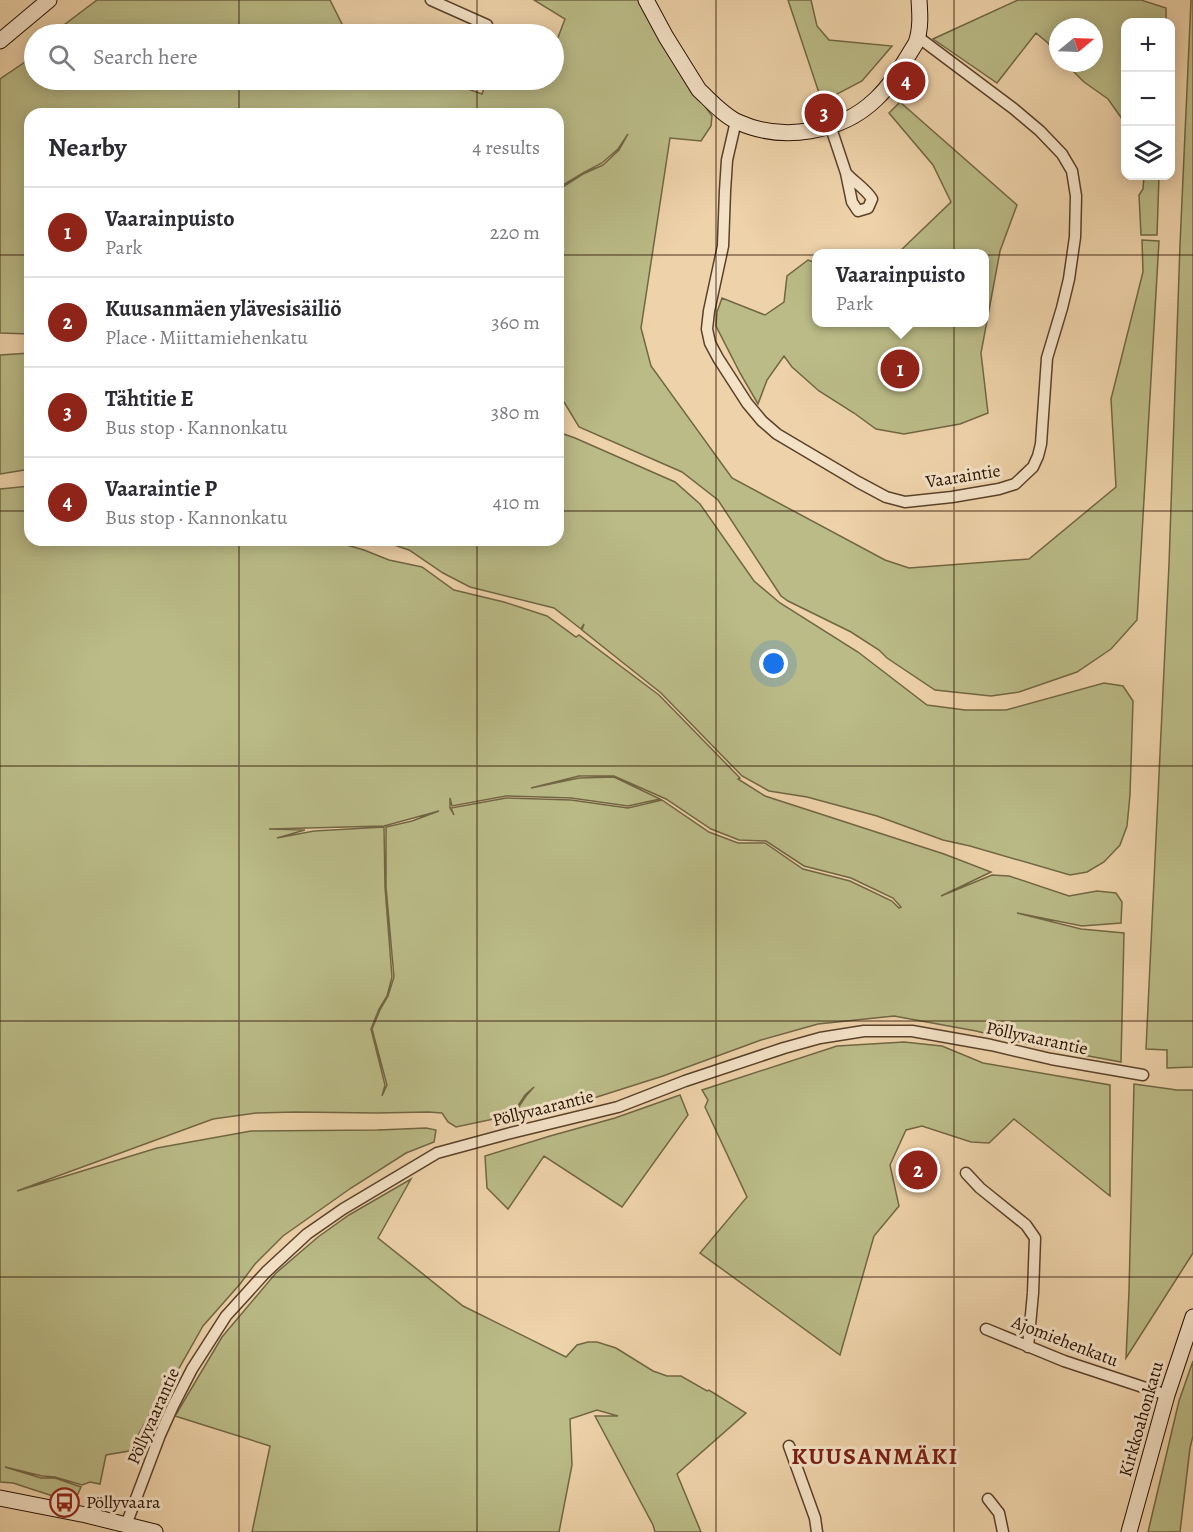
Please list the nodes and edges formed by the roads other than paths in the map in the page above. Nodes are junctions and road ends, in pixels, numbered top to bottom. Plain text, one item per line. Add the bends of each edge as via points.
1 (49, 0) edge
2 (431, 0) edge
3 (646, 0) edge
4 (919, 0) edge
5 (486, 24) edge
6 (918, 37) junction
7 (0, 41) edge
8 (736, 121) junction
9 (830, 125) junction
10 (846, 173) dead end
11 (1143, 1075) dead end
12 (966, 1173) dead end
13 (1193, 1317) edge
14 (986, 1329) dead end
15 (1028, 1347) junction
16 (1167, 1395) junction
17 (789, 1446) dead end
18 (0, 1498) edge
19 (988, 1499) dead end
20 (126, 1525) junction
21 (155, 1532) edge
22 (817, 1532) edge
23 (1003, 1532) edge
24 (1129, 1532) edge

1 - 7 street
2 - 5 street
3 - 8 street via 699,90
4 - 6 street
6 - 8 street, Vaaraintie via 1040,131 1062,154 1071,171 1076,196 1075,237 1069,279 1047,358 1041,444 1033,467 1015,484 905,502 886,497 777,434 747,403 718,358 707,329 723,246 727,160
6 - 9 street via 876,99 860,112
8 - 9 street via 771,132 793,133
9 - 10 street
11 - 20 street, Pöllyvaarantie via 912,1031 864,1031 784,1048 618,1107 437,1153 307,1234 226,1316 172,1406
12 - 15 street via 1026,1225 1035,1238
13 - 16 street, Kirkkoahonkatu
14 - 15 street, Ajomiehenkatu
15 - 16 street, Ajomiehenkatu
16 - 24 street, Kirkkoahonkatu
17 - 22 street
18 - 20 street
19 - 23 street via 999,1513
20 - 21 street

